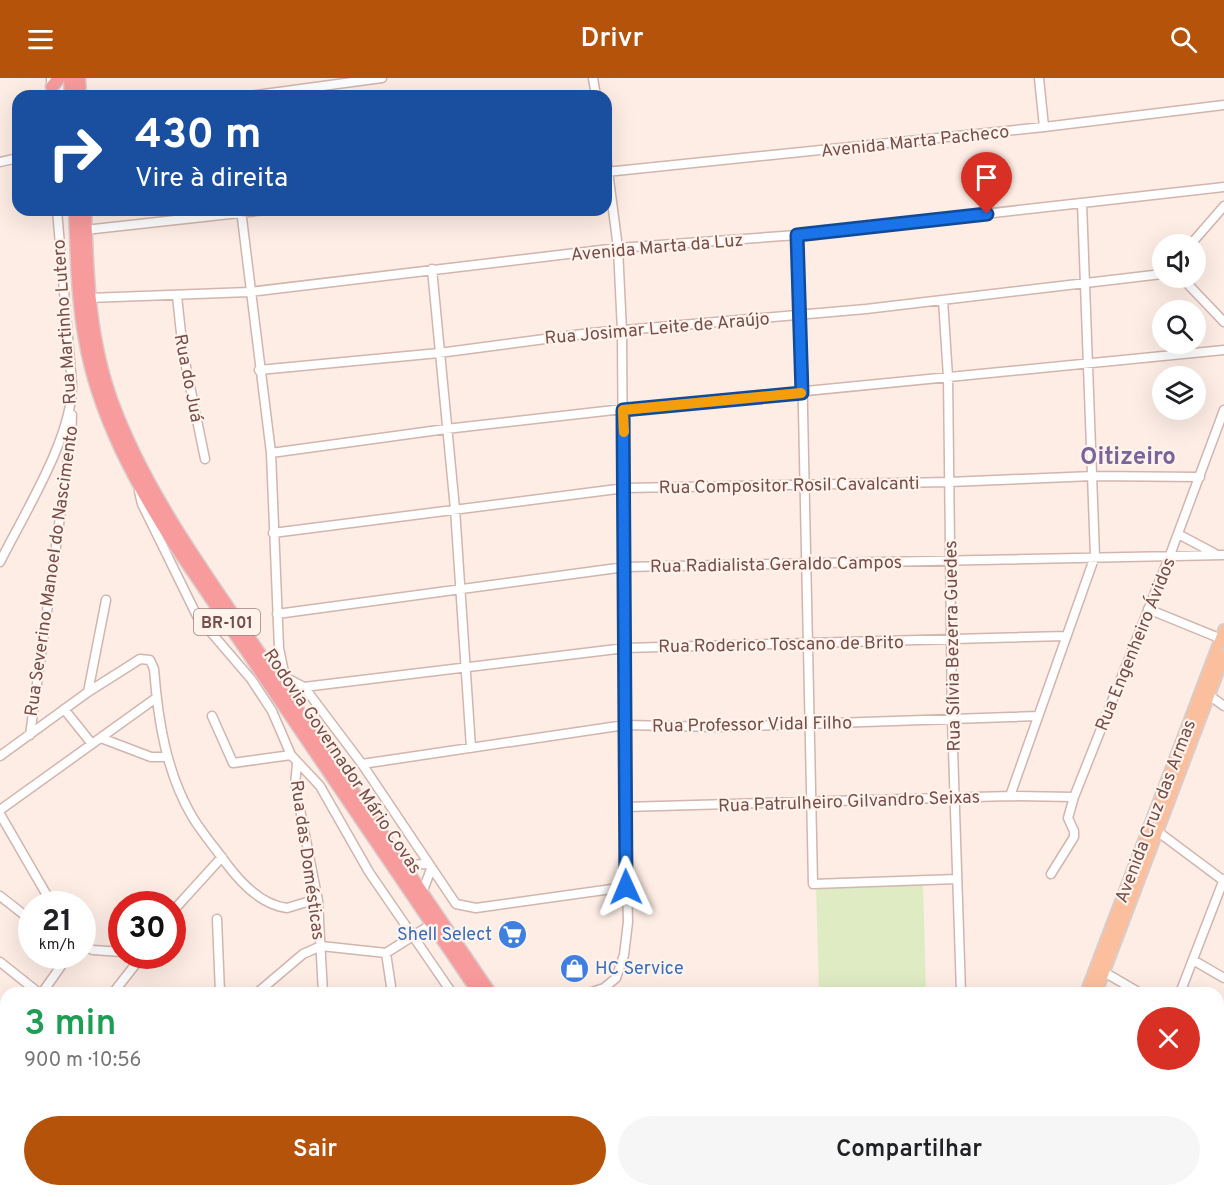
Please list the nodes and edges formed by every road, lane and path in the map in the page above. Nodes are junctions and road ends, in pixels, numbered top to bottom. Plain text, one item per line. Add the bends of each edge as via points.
1 (382, 78) edge
2 (1039, 78) edge
3 (293, 90) edge
4 (1224, 105) edge
5 (1044, 127) junction
6 (612, 172) edge
7 (1224, 187) edge
8 (612, 202) edge
9 (1082, 203) junction
10 (1224, 206) edge
11 (58, 216) edge
12 (75, 216) edge
13 (85, 216) edge
14 (206, 216) edge
15 (241, 216) edge
16 (85, 230) junction
17 (1200, 234) edge
18 (797, 235) junction
19 (618, 248) junction
20 (432, 269) junction
21 (1152, 275) edge
22 (1087, 284) junction
23 (1192, 288) edge
24 (249, 292) junction
25 (177, 296) junction
26 (89, 298) junction
27 (943, 300) junction
28 (801, 315) junction
29 (1224, 322) edge
30 (622, 331) junction
31 (1224, 350) edge
32 (440, 353) junction
33 (1089, 362) junction
34 (259, 370) junction
35 (948, 377) junction
36 (802, 393) junction
37 (71, 407) junction
38 (623, 410) junction
39 (1224, 410) edge
40 (446, 429) junction
41 (271, 453) junction
42 (205, 459) dead end
43 (1093, 477) junction
44 (1200, 477) junction
45 (949, 482) junction
46 (139, 484) junction
47 (803, 484) junction
48 (625, 488) junction
49 (455, 509) junction
50 (273, 533) junction
51 (1178, 534) junction
52 (1219, 554) edge
53 (1170, 555) junction
54 (1095, 556) junction
55 (950, 560) junction
56 (0, 561) edge
57 (804, 563) junction
58 (625, 567) junction
59 (459, 589) junction
60 (106, 600) dead end
61 (1149, 609) junction
62 (277, 614) junction
63 (1066, 636) junction
64 (1223, 636) edge
65 (952, 640) junction
66 (808, 645) junction
67 (625, 648) junction
68 (1224, 656) edge
69 (466, 669) junction
70 (282, 679) junction
71 (304, 687) junction
72 (88, 692) junction
73 (1209, 695) junction
74 (156, 698) junction
75 (1224, 706) edge
76 (64, 709) junction
77 (212, 716) dead end
78 (1038, 716) junction
79 (952, 718) junction
80 (810, 723) junction
81 (625, 725) junction
82 (30, 735) junction
83 (101, 738) junction
84 (92, 744) junction
85 (471, 748) junction
86 (291, 755) junction
87 (0, 756) edge
88 (167, 757) junction
89 (297, 764) junction
90 (362, 764) junction
91 (1010, 796) junction
92 (1074, 797) junction
93 (955, 798) junction
94 (348, 800) junction
95 (810, 802) junction
96 (625, 807) junction
97 (334, 808) junction
98 (0, 812) edge
99 (1157, 831) junction
100 (222, 857) junction
101 (403, 865) junction
102 (430, 866) junction
103 (1051, 874) dead end
104 (957, 879) junction
105 (1224, 880) edge
106 (626, 887) junction
107 (45, 891) edge
108 (422, 893) junction
109 (0, 896) edge
110 (186, 897) edge
111 (317, 899) junction
112 (18, 910) edge
113 (217, 919) dead end
114 (432, 924) junction
115 (415, 937) junction
116 (321, 946) junction
117 (386, 953) junction
118 (1193, 960) junction
119 (0, 962) edge
120 (58, 969) edge
121 (132, 969) edge
122 (1104, 972) junction
123 (1224, 978) edge
124 (32, 987) edge
125 (45, 987) edge
126 (118, 987) edge
127 (220, 987) edge
128 (264, 987) edge
129 (323, 987) edge
130 (391, 987) edge
131 (448, 987) edge
132 (475, 987) edge
133 (486, 987) edge
134 (605, 987) edge
135 (961, 987) edge
136 (1088, 987) edge
137 (1098, 987) edge
138 (1130, 987) edge
139 (1182, 987) edge

1 - 3 street
2 - 5 street
4 - 5 street, Avenida Marta Pacheco
5 - 6 street, Avenida Marta Pacheco
7 - 9 street, Avenida Marta da Luz
8 - 19 street
9 - 18 street, Avenida Marta da Luz
9 - 22 street
10 - 17 street
11 - 37 street, Rua Martinho Lutero
12 - 46 highway, Rodovia Governador Mário Covas / BR-101 via 80,305 89,360 104,407
13 - 16 highway, Rodovia Governador Mário Covas / BR-101
14 - 16 street
15 - 24 street
16 - 26 highway, Rodovia Governador Mário Covas / BR-101
18 - 19 street, Avenida Marta da Luz
18 - 28 street
19 - 20 street, Avenida Marta da Luz
19 - 30 street
20 - 24 street, Avenida Marta da Luz
20 - 32 street
21 - 22 street, Rua Josimar Leite de Araújo
22 - 27 street, Rua Josimar Leite de Araújo
22 - 33 street
23 - 29 street
24 - 25 street, Avenida Marta da Luz
24 - 34 street
25 - 26 street, Avenida Marta da Luz
25 - 42 street, Rua do Juá via 183,352
26 - 70 highway, Rodovia Governador Mário Covas / BR-101 via 93,333 109,394 153,492
27 - 28 street, Rua Josimar Leite de Araújo
27 - 35 street, Rua Sílvia Bezerra Guedes
28 - 30 street, Rua Josimar Leite de Araújo
28 - 36 street
30 - 32 street, Rua Josimar Leite de Araújo
30 - 38 street
31 - 33 street
32 - 34 street, Rua Josimar Leite de Araújo
32 - 40 street
33 - 35 street
33 - 43 street
34 - 41 street
35 - 36 street
35 - 45 street, Rua Sílvia Bezerra Guedes
36 - 38 street
36 - 47 street
37 - 56 street, Rua Martinho Lutero via 46,469
37 - 82 street, Rua Severino Manoel do Nascimento via 71,437
38 - 40 street
38 - 48 street
39 - 44 street, Rua Engenheiro Ávidos
40 - 41 street
40 - 49 street
41 - 50 street
43 - 44 street, Rua Compositor Rosil Cavalcanti
43 - 45 street, Rua Compositor Rosil Cavalcanti
43 - 54 street
44 - 51 street, Rua Engenheiro Ávidos
45 - 47 street, Rua Compositor Rosil Cavalcanti
45 - 55 street, Rua Sílvia Bezerra Guedes
46 - 86 street via 142,504 197,616 272,711
46 - 94 highway, Rodovia Governador Mário Covas / BR-101 via 177,548
47 - 48 street, Rua Compositor Rosil Cavalcanti
47 - 57 street
48 - 49 street, Rua Compositor Rosil Cavalcanti
48 - 58 street
49 - 50 street, Rua Compositor Rosil Cavalcanti
49 - 59 street
50 - 62 street
51 - 52 street
51 - 53 street, Rua Engenheiro Ávidos
52 - 53 street, Rua Radialista Geraldo Campos
53 - 54 street, Rua Radialista Geraldo Campos
53 - 61 street, Rua Engenheiro Ávidos
54 - 55 street, Rua Radialista Geraldo Campos
54 - 63 street
55 - 57 street, Rua Radialista Geraldo Campos
55 - 65 street, Rua Sílvia Bezerra Guedes
57 - 58 street, Rua Radialista Geraldo Campos
57 - 66 street
58 - 59 street, Rua Radialista Geraldo Campos
58 - 67 street
59 - 62 street, Rua Radialista Geraldo Campos
59 - 69 street
60 - 72 street
61 - 64 street
61 - 92 street, Rua Engenheiro Ávidos
62 - 70 street
63 - 65 street, Rua Roderico Toscano de Brito
63 - 78 street
64 - 136 main road, Avenida Cruz das Armas
65 - 66 street, Rua Roderico Toscano de Brito
65 - 79 street, Rua Sílvia Bezerra Guedes
66 - 67 street, Rua Roderico Toscano de Brito
66 - 80 street
67 - 69 street, Rua Roderico Toscano de Brito
67 - 81 street
68 - 73 main road, Avenida Cruz das Armas
69 - 71 street, Rua Roderico Toscano de Brito
69 - 85 street
70 - 71 street
70 - 101 highway, Rodovia Governador Mário Covas / BR-101
71 - 90 street
72 - 74 street via 140,659 152,662
72 - 76 street
73 - 75 street
73 - 99 main road, Avenida Cruz das Armas
74 - 83 street
74 - 88 street
76 - 82 street
76 - 84 street
77 - 86 street via 233,763
78 - 79 street, Rua Professor Vidal Filho
78 - 91 street
79 - 80 street, Rua Professor Vidal Filho
79 - 93 street, Rua Sílvia Bezerra Guedes
80 - 81 street, Rua Professor Vidal Filho
80 - 95 street
81 - 85 street, Rua Professor Vidal Filho
81 - 96 street
82 - 87 street
83 - 84 street
83 - 88 street via 151,757
84 - 98 street
85 - 90 street, Rua Professor Vidal Filho
86 - 89 street
88 - 100 street via 192,816
89 - 97 street via 320,786
89 - 111 street, Rua das Domésticas via 295,784
90 - 102 street
91 - 92 street, Rua Patrulheiro Gilvandro Seixas
91 - 93 street, Rua Patrulheiro Gilvandro Seixas
92 - 103 street, Rua Engenheiro Ávidos via 1068,818 1074,837
93 - 95 street, Rua Patrulheiro Gilvandro Seixas
93 - 104 street, Rua Sílvia Bezerra Guedes
94 - 97 street
94 - 114 highway, Rodovia Governador Mário Covas / BR-101
95 - 96 street, Rua Patrulheiro Gilvandro Seixas
95 - 104 street via 813,884
96 - 106 street
97 - 115 street via 369,872
98 - 107 street
99 - 105 street
99 - 122 main road, Avenida Cruz das Armas
100 - 110 street
100 - 111 street via 242,882 275,905 287,908
101 - 102 street
101 - 108 highway, Rodovia Governador Mário Covas / BR-101
102 - 106 street via 456,904 469,908
102 - 108 street
104 - 135 street, Rua Sílvia Bezerra Guedes
105 - 118 street
106 - 134 street via 627,938 616,978
108 - 133 highway, Rodovia Governador Mário Covas / BR-101
109 - 112 street
111 - 116 street, Rua das Domésticas
113 - 127 street
114 - 115 street
114 - 132 highway, Rodovia Governador Mário Covas / BR-101
115 - 117 street
115 - 131 street
116 - 117 street
116 - 128 street via 303,954
116 - 129 street, Rua das Domésticas
117 - 130 street
118 - 123 street
118 - 139 street
119 - 124 street
120 - 125 street
121 - 126 street
122 - 137 main road, Avenida Cruz das Armas
122 - 138 street

